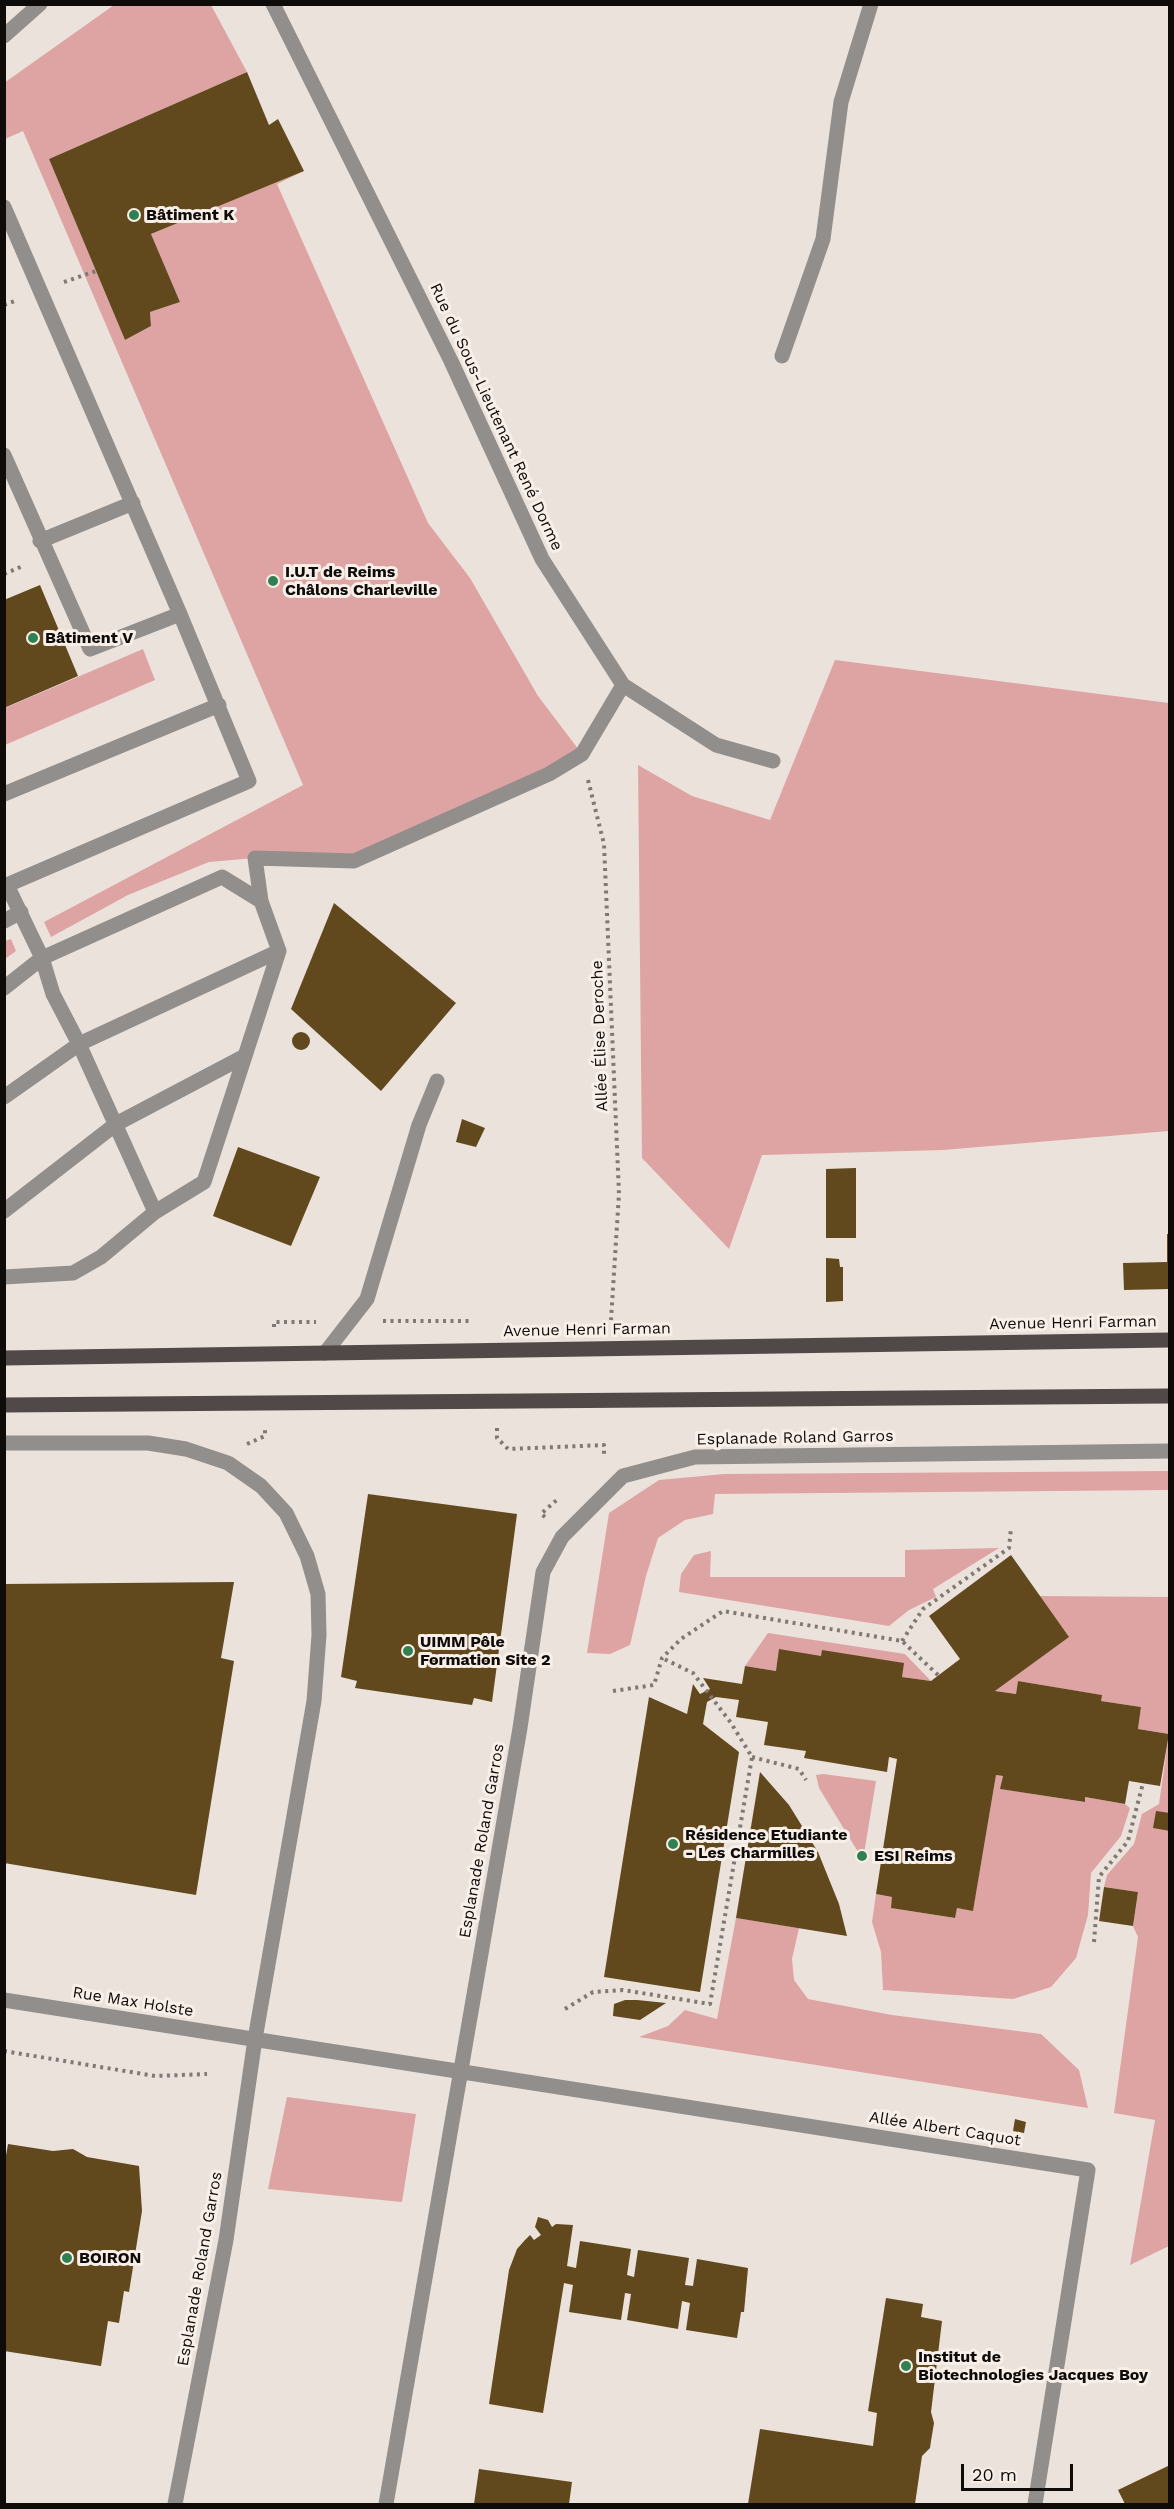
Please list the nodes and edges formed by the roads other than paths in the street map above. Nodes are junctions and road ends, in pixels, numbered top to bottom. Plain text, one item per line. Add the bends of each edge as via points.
1 (40, 4) edge
2 (273, 4) edge
3 (871, 4) edge
4 (4, 36) edge
5 (4, 207) edge
6 (782, 356) dead end
7 (4, 455) edge
8 (133, 503) junction
9 (40, 541) junction
10 (180, 614) junction
11 (623, 685) junction
12 (219, 705) junction
13 (773, 761) dead end
14 (4, 794) edge
15 (6, 885) edge
16 (261, 901) junction
17 (21, 912) junction
18 (4, 921) edge
19 (279, 951) junction
20 (42, 958) junction
21 (4, 988) edge
22 (79, 1044) junction
23 (244, 1056) junction
24 (437, 1081) dead end
25 (4, 1097) edge
26 (116, 1124) junction
27 (4, 1211) edge
28 (155, 1212) junction
29 (4, 1277) edge
30 (1170, 1340) edge
31 (325, 1353) junction
32 (4, 1358) edge
33 (1170, 1396) edge
34 (4, 1405) edge
35 (4, 1443) edge
36 (1170, 1451) edge
37 (4, 2000) edge
38 (255, 2039) junction
39 (462, 2071) junction
40 (176, 2505) edge
41 (386, 2505) edge
42 (1035, 2505) edge

1 - 4 street
2 - 11 street, Rue du Sous-Lieutenant René Dorme via 451,361 542,559
3 - 6 street via 841,102 823,239
5 - 8 street
7 - 9 street
8 - 9 street
8 - 10 street
9 - 10 street via 90,649
10 - 12 street
11 - 13 street, Rue du Sous-Lieutenant René Dorme via 716,745
11 - 16 street via 582,754 549,774 354,861 255,858
12 - 14 street
12 - 15 street via 249,781
15 - 17 street
16 - 19 street
16 - 20 street via 222,876
17 - 18 street
17 - 20 street
19 - 22 street
19 - 23 street
20 - 21 street
20 - 22 street via 52,994
22 - 25 street
22 - 26 street
23 - 26 street
23 - 28 street via 204,1182
24 - 31 street via 419,1125 367,1299
26 - 27 street
26 - 28 street
28 - 29 street via 101,1257 73,1273
30 - 31 main road, Avenue Henri Farman
31 - 32 main road, Avenue Henri Farman
33 - 34 main road
35 - 38 street, Esplanade Roland Garros via 148,1443 186,1449 228,1463 261,1486 286,1513 307,1556 318,1594 314,1701
36 - 39 street, Esplanade Roland Garros via 695,1457 623,1476 562,1537 543,1572
37 - 38 street, Rue Max Holste
38 - 39 street
38 - 40 street, Esplanade Roland Garros via 226,2240
39 - 41 street, Esplanade Roland Garros
39 - 42 street, Allée Albert Caquot via 1088,2170

